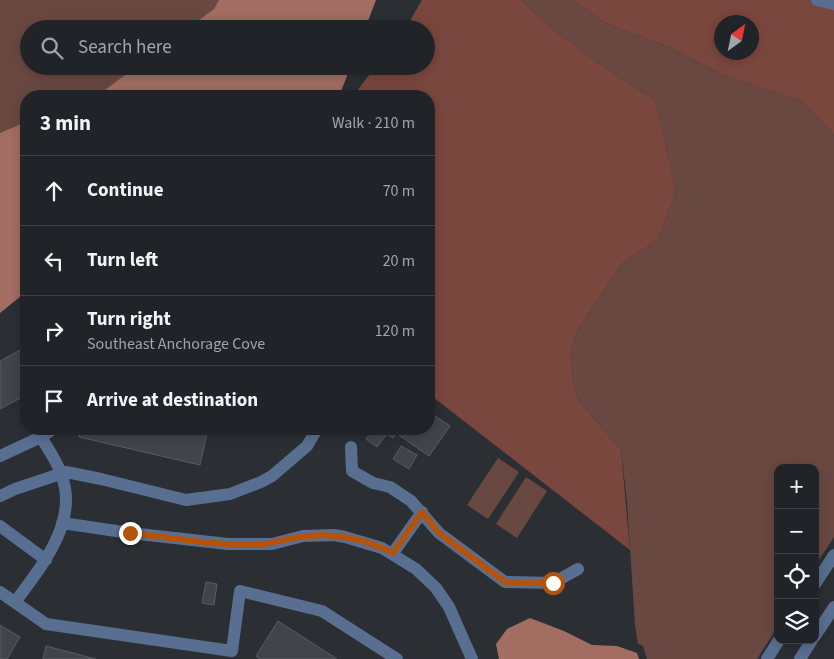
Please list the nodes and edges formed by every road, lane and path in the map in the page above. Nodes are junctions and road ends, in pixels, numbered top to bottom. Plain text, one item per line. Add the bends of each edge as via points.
1 (817, 0) edge
2 (834, 4) edge
3 (44, 435) edge
4 (313, 435) edge
5 (41, 437) junction
6 (351, 447) dead end
7 (0, 456) edge
8 (61, 474) junction
9 (0, 496) edge
10 (422, 512) junction
11 (62, 523) junction
12 (0, 526) edge
13 (393, 553) junction
14 (834, 555) edge
15 (46, 560) junction
16 (578, 569) dead end
17 (819, 578) edge
18 (0, 592) edge
19 (15, 602) junction
20 (834, 607) edge
21 (819, 630) edge
22 (776, 644) edge
23 (809, 644) edge
24 (397, 659) edge
25 (472, 659) edge
26 (767, 659) edge
27 (800, 659) edge

1 - 2 street
3 - 5 street
4 - 8 street via 307,446 272,476 230,494 186,500 101,479 66,472
5 - 7 street
5 - 8 street
6 - 10 street via 352,471 373,483 390,487
8 - 9 street
8 - 11 street via 66,504
10 - 13 street
10 - 16 street via 439,533 505,582 553,583
11 - 13 street via 228,544 272,544 303,536 334,536
11 - 15 street
12 - 15 street
13 - 25 street via 436,588 449,607
14 - 17 street
15 - 19 street
18 - 19 street
19 - 24 street via 46,624 232,651 240,591 322,611
20 - 21 street
22 - 26 street
23 - 27 street

